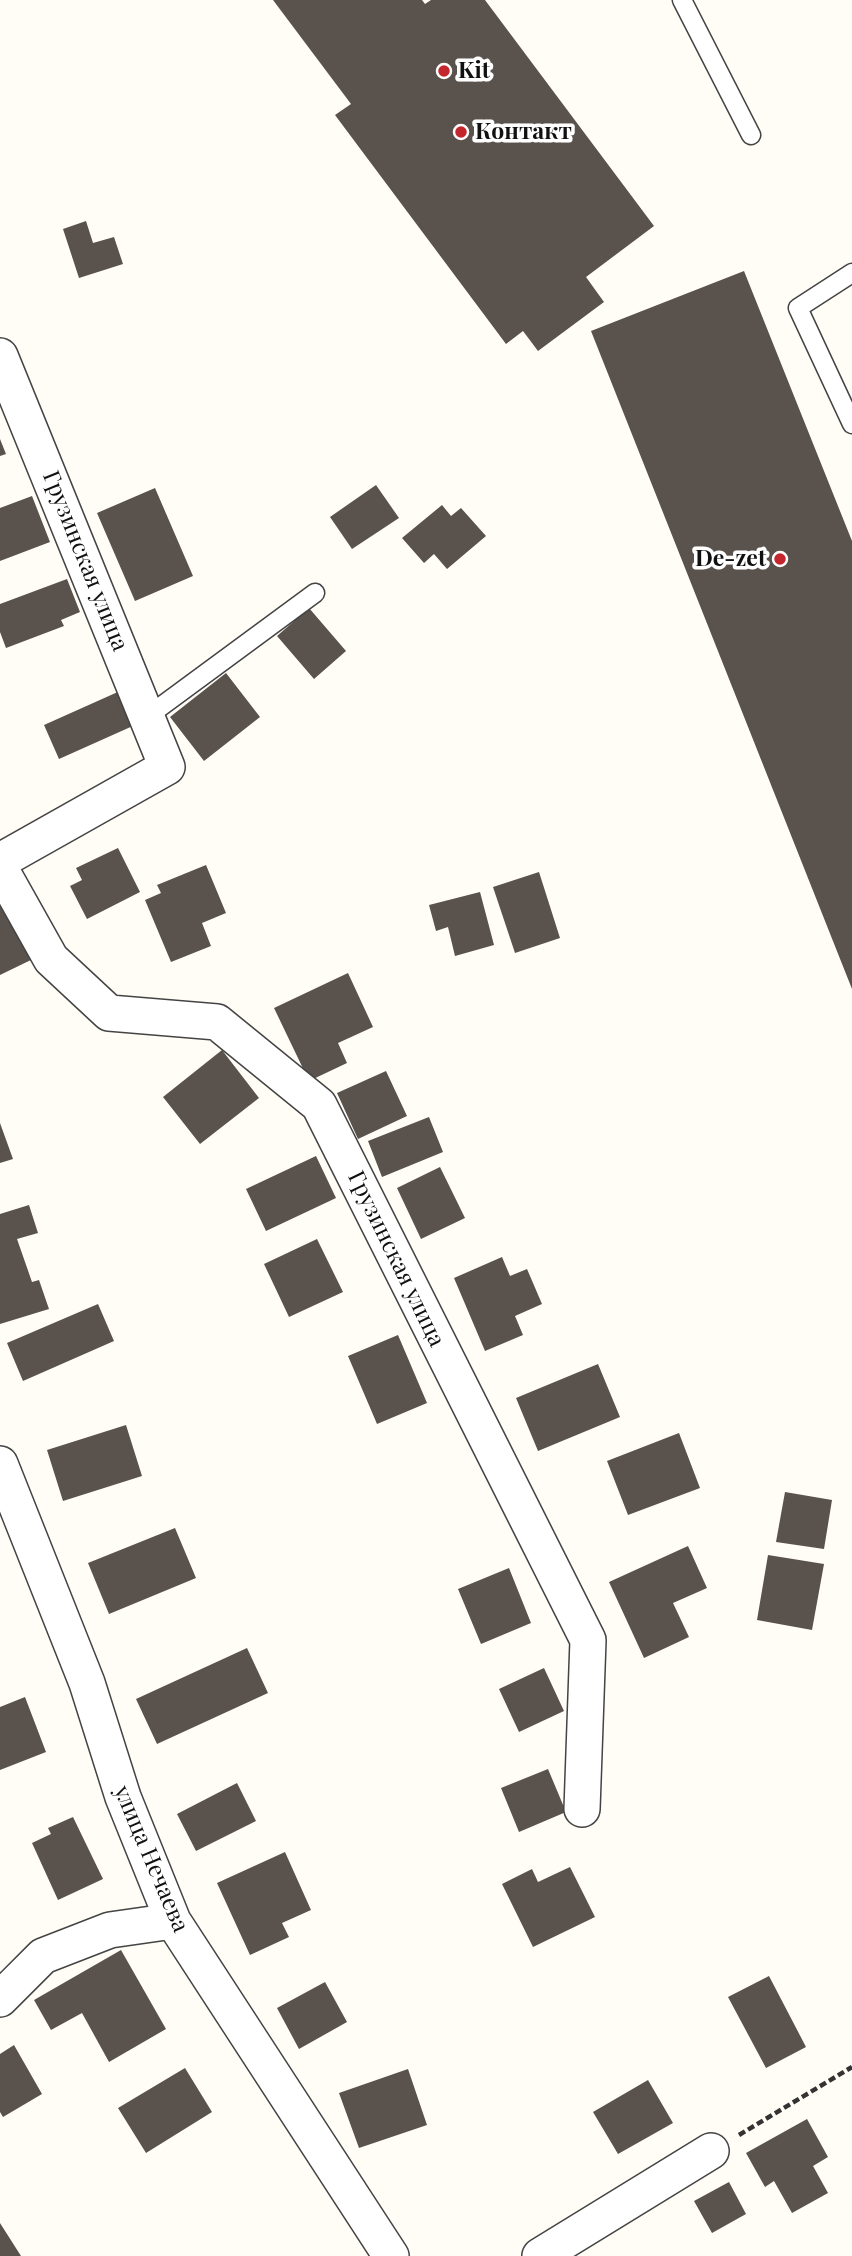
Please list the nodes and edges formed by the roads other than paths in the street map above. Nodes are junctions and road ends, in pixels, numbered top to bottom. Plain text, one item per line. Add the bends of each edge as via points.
1 (681, 0) edge
2 (751, 135) dead end
3 (852, 273) edge
4 (0, 356) edge
5 (852, 425) edge
6 (315, 593) dead end
7 (148, 716) junction
8 (0, 861) edge
9 (0, 868) edge
10 (0, 1464) edge
11 (582, 1809) dead end
12 (173, 1921) junction
13 (0, 1999) edge
14 (712, 2151) road end
15 (391, 2256) edge
16 (540, 2256) edge

1 - 2 lane
3 - 5 lane via 798,308
4 - 7 street, Грузинская улица
6 - 7 lane
7 - 8 street, Грузинская улица via 167,767
9 - 11 street, Грузинская улица via 51,960 109,1013 216,1022 319,1105 588,1640
10 - 12 street, улица Нечаева via 87,1683 123,1797
12 - 13 street via 110,1930 43,1956
12 - 15 street, улица Нечаева
14 - 16 street

